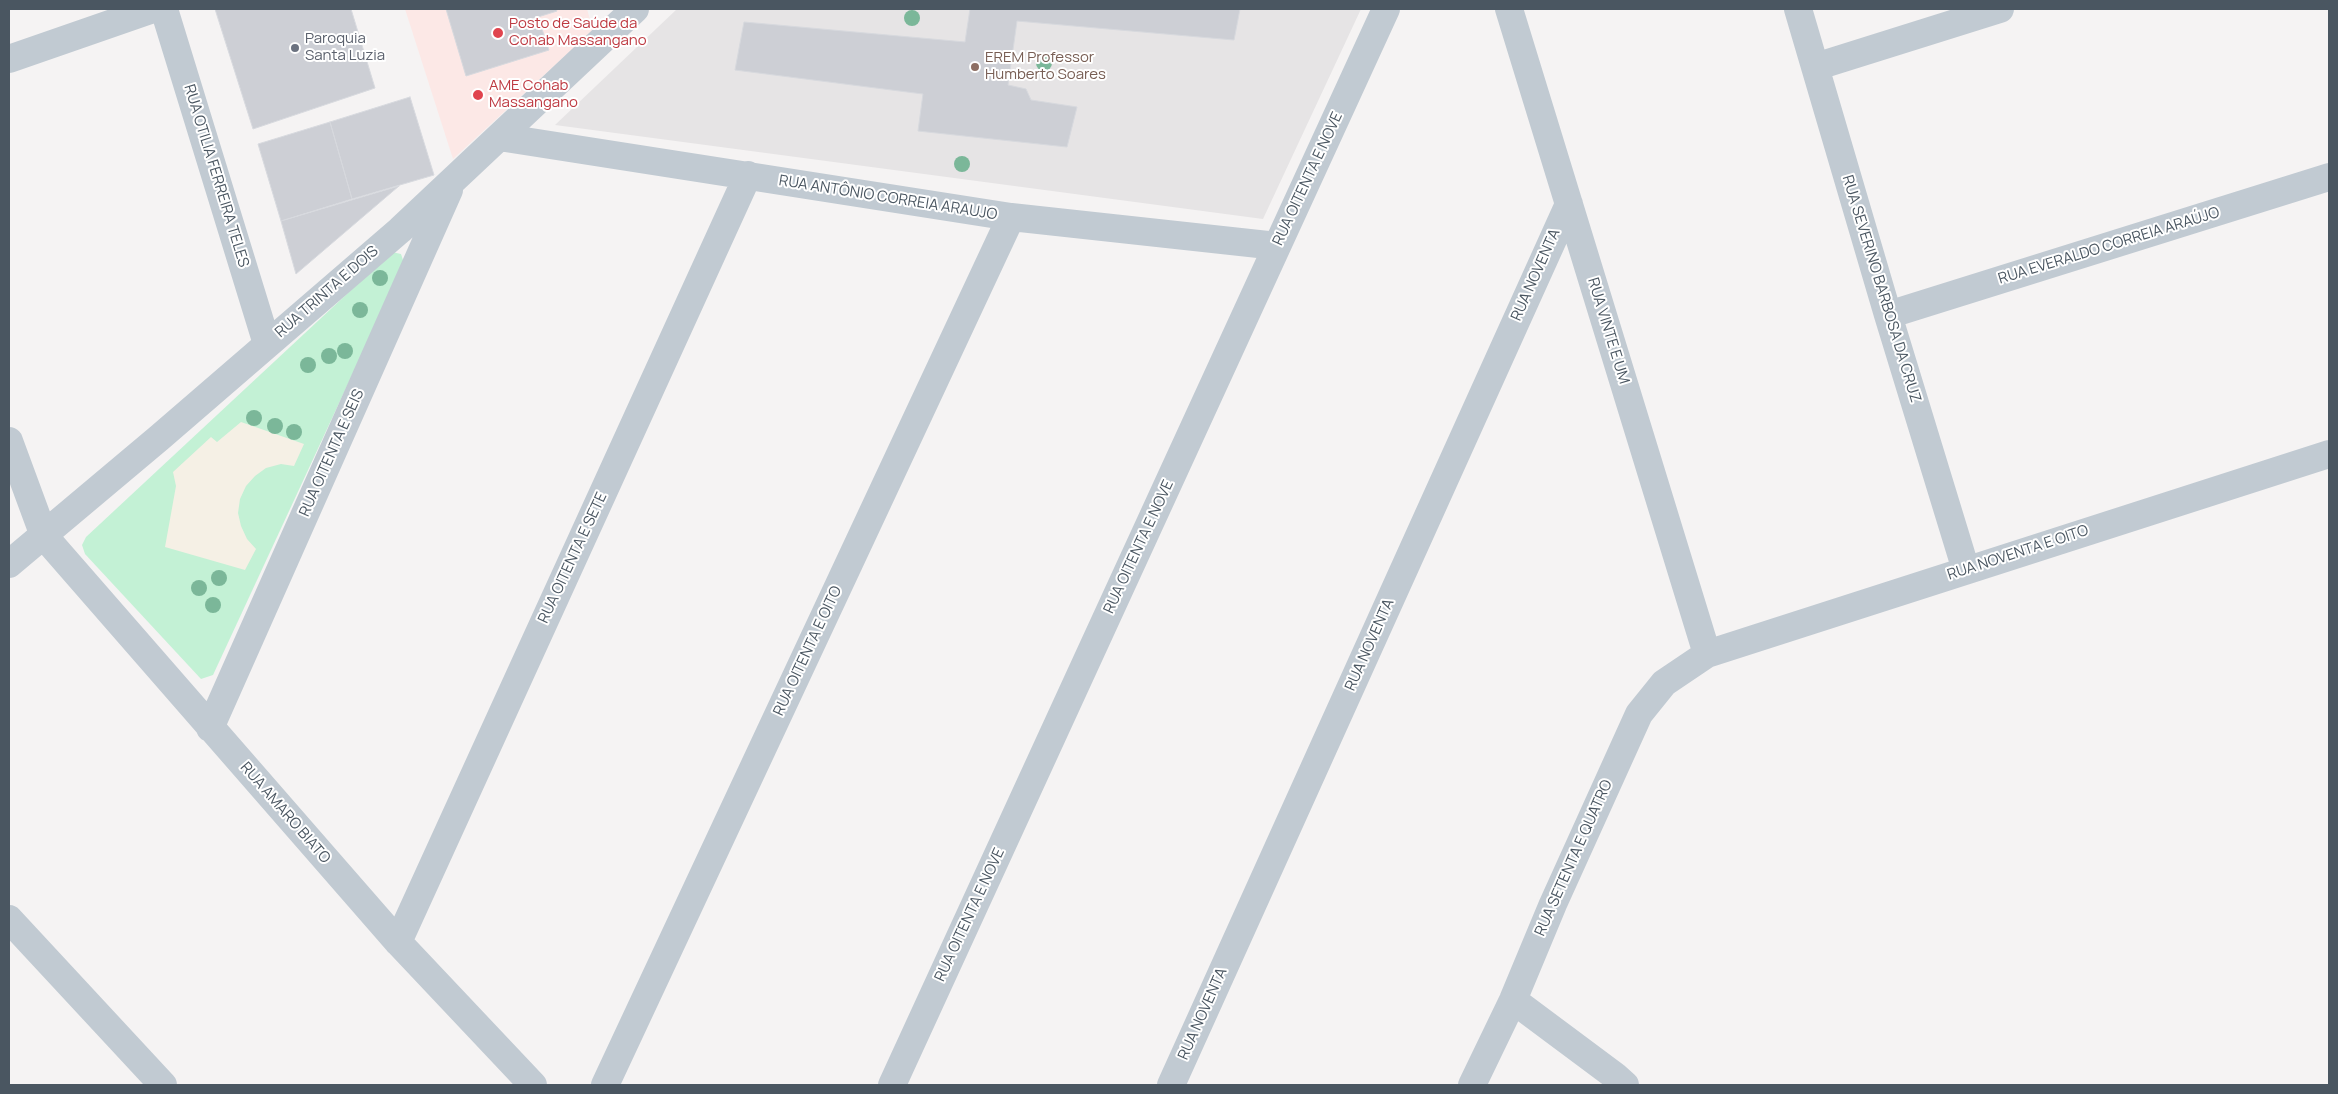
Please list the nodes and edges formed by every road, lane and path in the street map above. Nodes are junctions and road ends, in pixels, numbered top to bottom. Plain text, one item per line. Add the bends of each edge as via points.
1 (153, 9) edge
2 (164, 9) edge
3 (635, 9) edge
4 (1386, 9) edge
5 (1509, 9) edge
6 (1798, 9) edge
7 (2000, 9) edge
8 (9, 59) edge
9 (1815, 67) junction
10 (500, 137) junction
11 (748, 175) junction
12 (2329, 177) edge
13 (454, 178) junction
14 (1569, 204) junction
15 (1011, 218) junction
16 (1277, 246) junction
17 (1888, 315) junction
18 (267, 344) junction
19 (9, 441) edge
20 (2329, 454) edge
21 (44, 536) junction
22 (9, 564) edge
23 (1966, 570) junction
24 (1707, 654) junction
25 (210, 728) junction
26 (9, 919) edge
27 (398, 942) junction
28 (1514, 1000) junction
29 (162, 1085) edge
30 (533, 1085) edge
31 (605, 1085) edge
32 (892, 1085) edge
33 (1171, 1085) edge
34 (1472, 1085) edge
35 (1625, 1085) edge

1 - 8 street
2 - 18 street, RUA OTILIA FERREIRA TELES
3 - 10 street, RUA TRINTA E DOIS
4 - 16 street, RUA OITENTA E NOVE
5 - 14 street, RUA VINTE E UM
6 - 9 street, RUA SEVERINO BARBOSA DA CRUZ
7 - 9 street
9 - 17 street, RUA SEVERINO BARBOSA DA CRUZ
10 - 11 street, RUA ANTÔNIO CORREIA ARAUJO
10 - 13 street, RUA TRINTA E DOIS
11 - 15 street, RUA ANTÔNIO CORREIA ARAUJO
11 - 27 street, RUA OITENTA E SETE
12 - 17 street, RUA EVERALDO CORREIA ARAÚJO
13 - 18 street, RUA TRINTA E DOIS via 400,230
13 - 25 street, RUA OITENTA E SEIS
14 - 24 street, RUA VINTE E UM
14 - 33 street, RUA NOVENTA
15 - 16 street, RUA ANTÔNIO CORREIA ARAUJO
15 - 31 street, RUA OITENTA E OITO
16 - 32 street, RUA OITENTA E NOVE
17 - 23 street, RUA SEVERINO BARBOSA DA CRUZ
18 - 21 street, RUA TRINTA E DOIS
19 - 21 street
20 - 23 street, RUA NOVENTA E OITO
21 - 22 street, RUA TRINTA E DOIS
21 - 25 street, RUA AMARO BIATO
23 - 24 street, RUA NOVENTA E OITO
24 - 28 street, RUA SETENTA E QUATRO via 1664,683 1639,714 1553,904
25 - 27 street, RUA AMARO BIATO
26 - 29 street
27 - 30 street, RUA AMARO BIATO
28 - 34 street, RUA SETENTA E QUATRO
28 - 35 street

